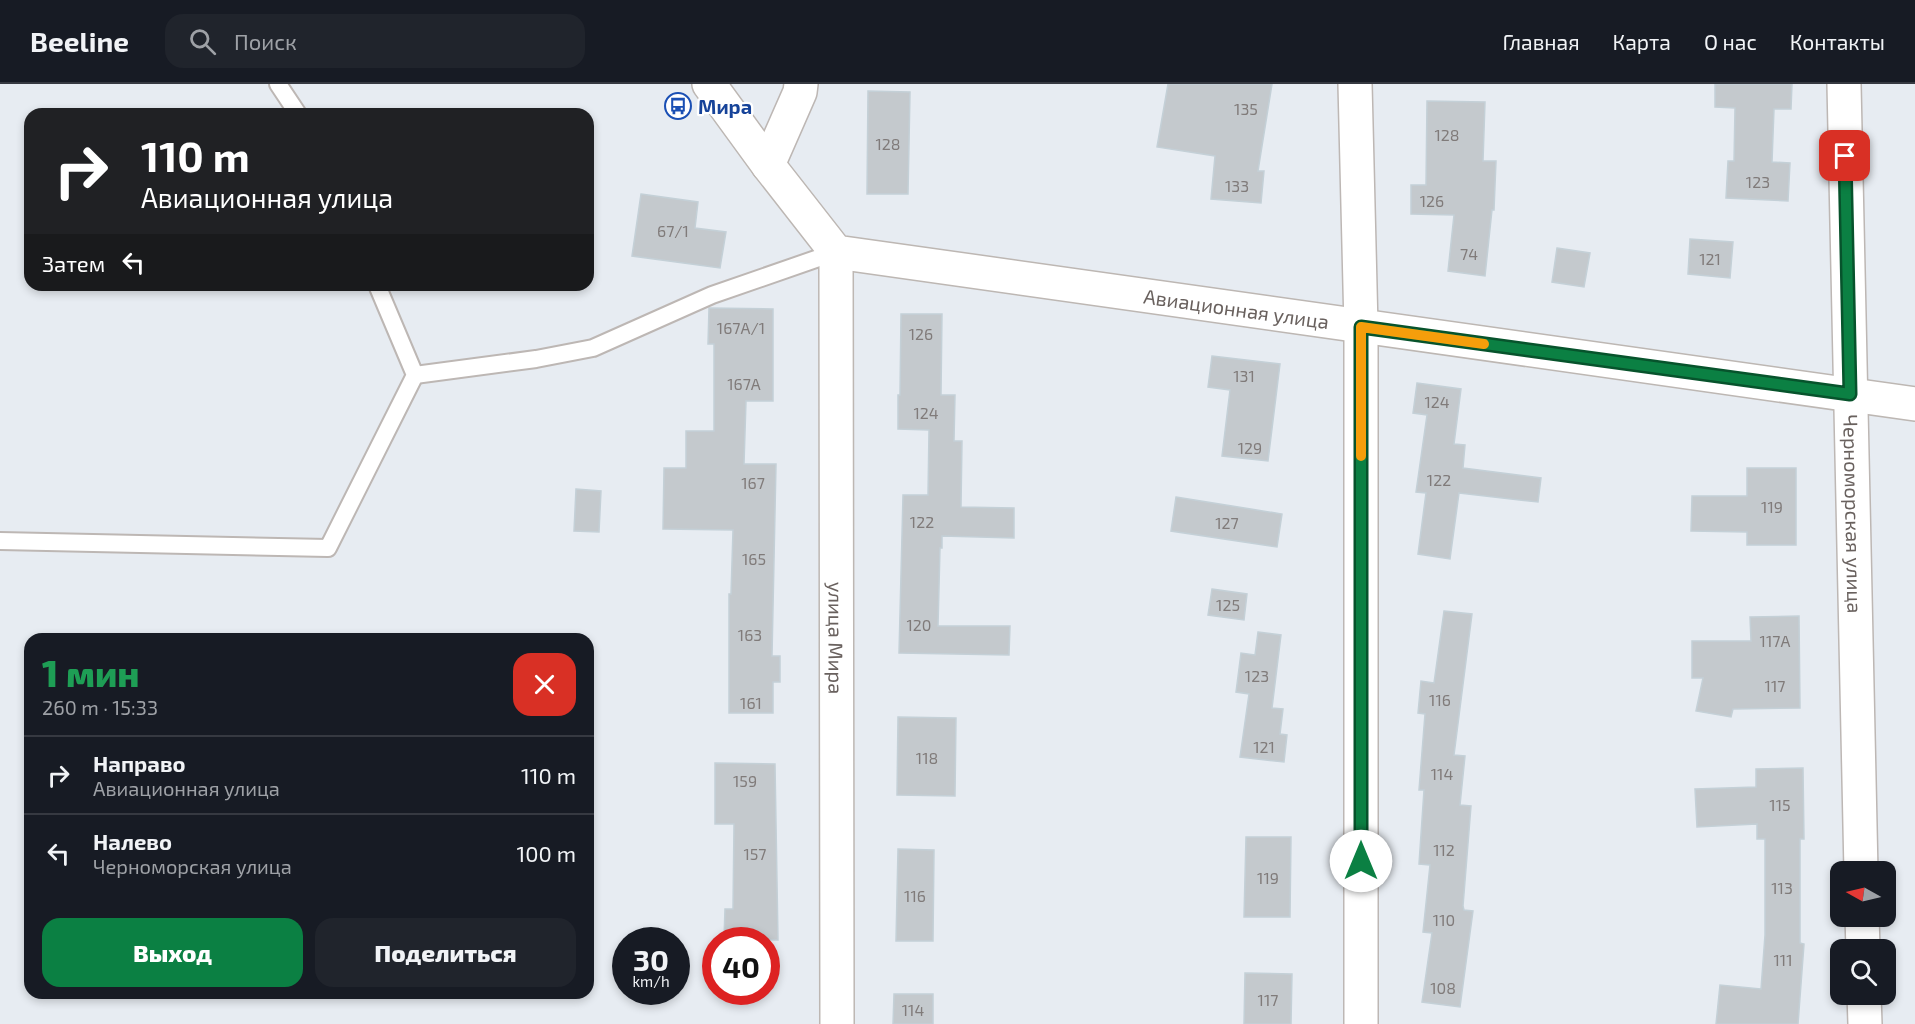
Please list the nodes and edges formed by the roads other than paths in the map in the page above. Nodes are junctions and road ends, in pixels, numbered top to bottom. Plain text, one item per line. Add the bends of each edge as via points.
1 (278, 84) edge
2 (709, 84) edge
3 (801, 84) edge
4 (1355, 84) edge
5 (1844, 84) edge
6 (294, 108) edge
7 (768, 165) junction
8 (836, 252) junction
9 (380, 291) edge
10 (1361, 327) junction
11 (415, 375) junction
12 (1850, 394) junction
13 (1915, 404) edge
14 (0, 541) edge
15 (1861, 861) edge
16 (1864, 1005) edge
17 (837, 1024) edge
18 (1361, 1024) edge
19 (1865, 1024) edge

1 - 6 lane
2 - 7 main road
3 - 7 main road
4 - 10 main road
5 - 12 main road, Черноморская улица
7 - 8 main road
8 - 10 main road, Авиационная улица
8 - 11 lane via 712,295 593,348
8 - 17 main road, улица Мира
9 - 11 lane
10 - 12 main road, Авиационная улица
10 - 18 main road
11 - 14 lane via 327,548
12 - 13 main road, Авиационная улица
12 - 15 main road, Черноморская улица
16 - 19 main road

